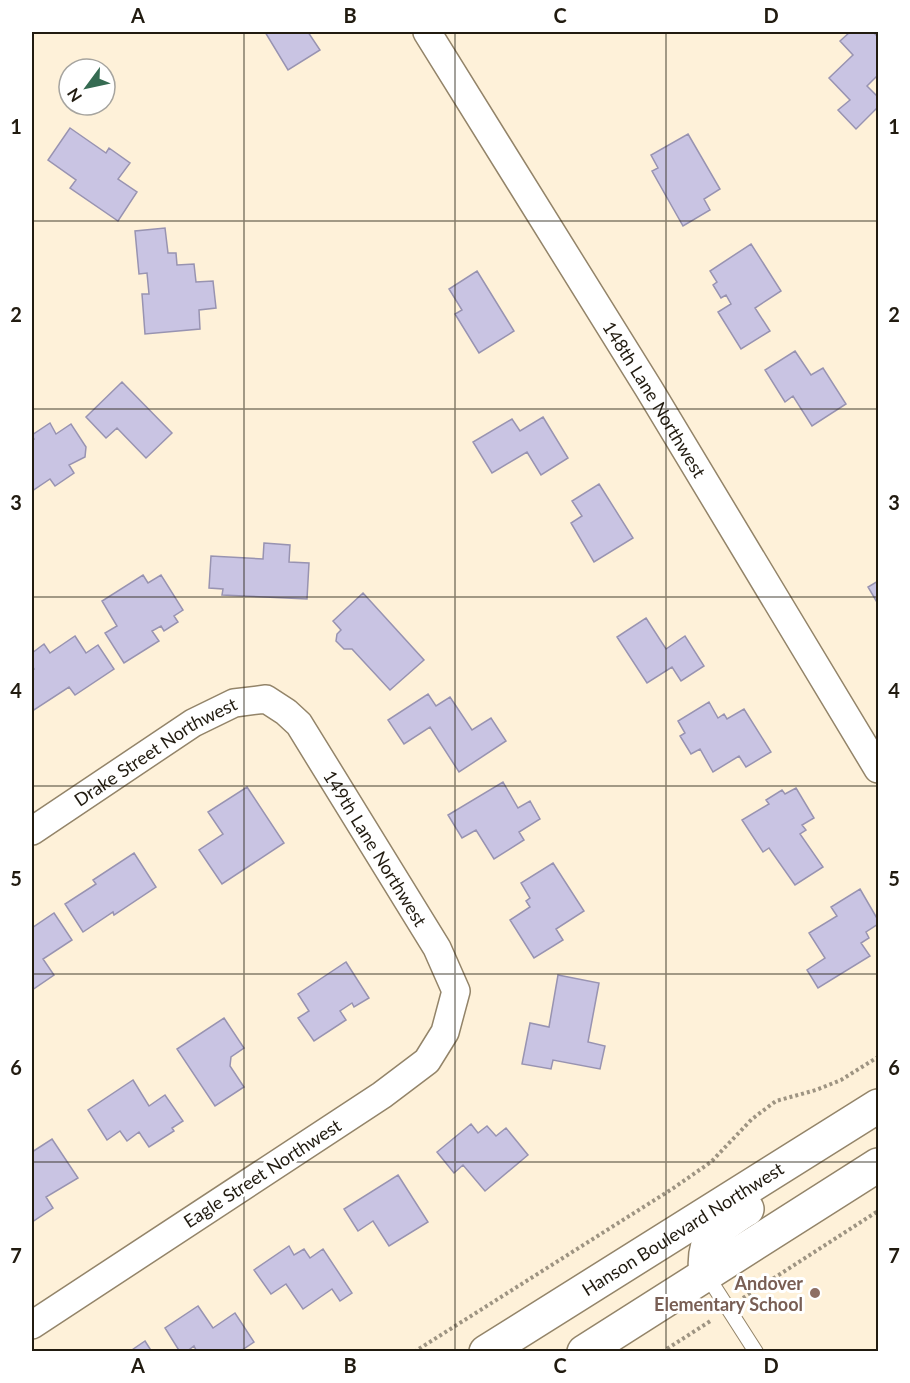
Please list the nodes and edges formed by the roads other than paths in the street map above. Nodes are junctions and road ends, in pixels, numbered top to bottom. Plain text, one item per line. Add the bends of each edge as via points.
1 (427, 32) edge
2 (286, 712) joint
3 (875, 755) edge
4 (32, 831) edge
5 (456, 991) joint
6 (879, 1106) edge
7 (879, 1122) edge
8 (879, 1165) edge
9 (706, 1274) junction
10 (32, 1325) edge
11 (486, 1352) edge
12 (584, 1352) edge
13 (756, 1352) edge

1 - 3 street, 148th Lane Northwest
2 - 4 street, Drake Street Northwest via 266,699 234,703 193,723
2 - 5 street, 149th Lane Northwest via 299,724 437,948
5 - 10 street, Eagle Street Northwest via 445,1032 428,1061
6 - 11 main road, Hanson Boulevard Northwest
7 - 9 main road via 714,1233 705,1257
8 - 9 main road
9 - 12 main road
9 - 13 lane

